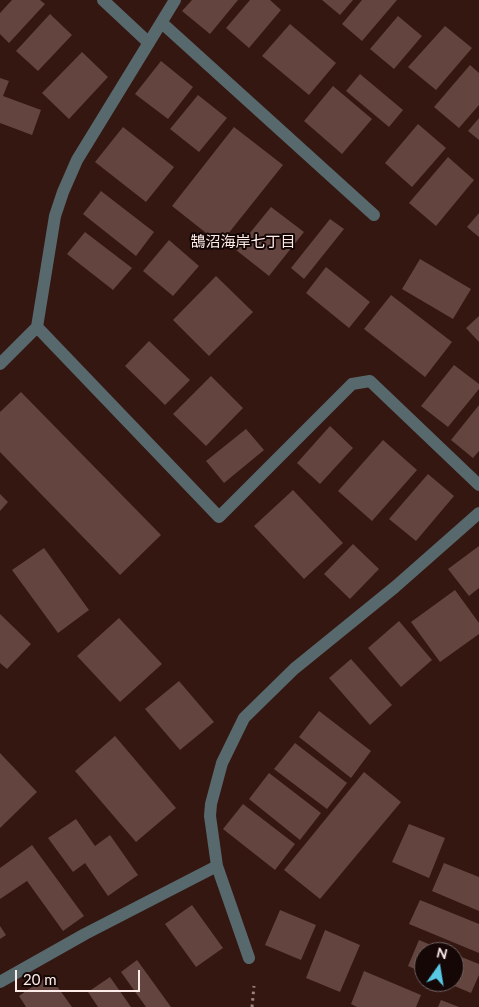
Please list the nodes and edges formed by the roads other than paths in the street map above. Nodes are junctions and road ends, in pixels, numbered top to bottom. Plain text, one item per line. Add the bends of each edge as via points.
1 (103, 0) edge
2 (175, 0) edge
3 (162, 22) junction
4 (149, 43) junction
5 (374, 215) dead end
6 (37, 327) junction
7 (0, 364) edge
8 (479, 485) edge
9 (479, 513) edge
10 (217, 866) junction
11 (249, 958) dead end
12 (0, 982) edge

1 - 4 street
2 - 3 street
3 - 4 street
3 - 5 street
4 - 6 street via 77,160 63,192 55,216
6 - 7 street
6 - 8 street via 219,518 352,384 370,381
9 - 10 street via 294,670 244,718 222,763 211,804
10 - 11 street
10 - 12 street

